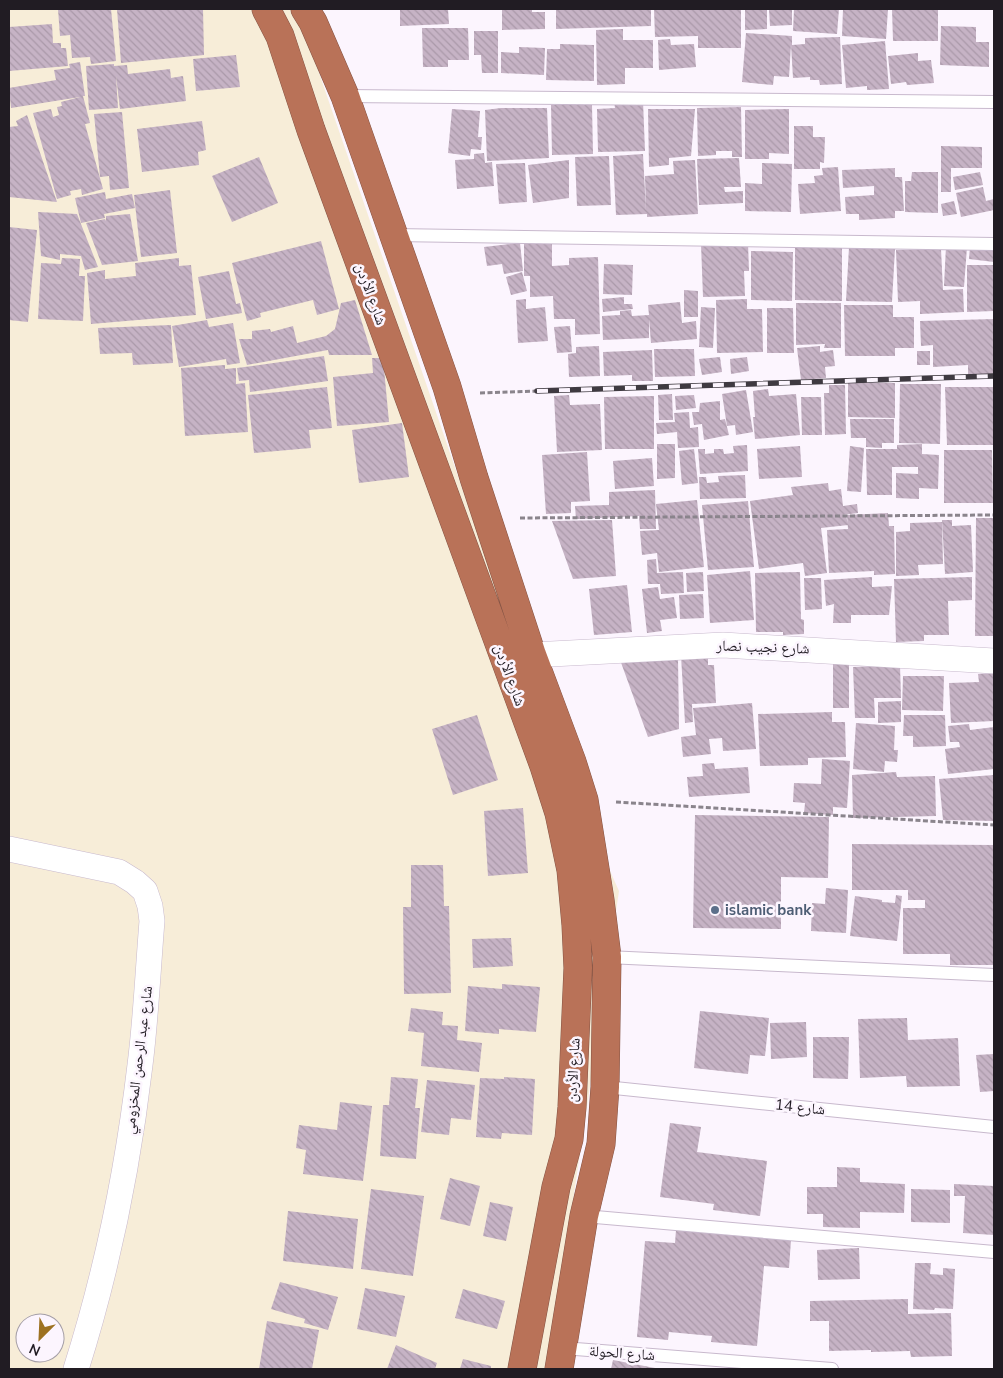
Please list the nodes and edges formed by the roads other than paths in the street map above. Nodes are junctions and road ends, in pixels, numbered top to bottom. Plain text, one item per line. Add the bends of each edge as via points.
1 (266, 9) edge
2 (305, 9) edge
3 (345, 96) junction
4 (994, 102) edge
5 (394, 235) junction
6 (994, 244) edge
7 (448, 390) junction
8 (408, 396) junction
9 (474, 478) junction
10 (439, 480) junction
11 (532, 655) junction
12 (994, 660) edge
13 (9, 849) edge
14 (607, 958) junction
15 (994, 975) edge
16 (605, 1087) junction
17 (994, 1127) edge
18 (584, 1216) junction
19 (994, 1252) edge
20 (561, 1359) edge
21 (76, 1369) edge
22 (522, 1369) edge
23 (832, 1369) edge

1 - 8 highway, شارع الأردن via 280,36
2 - 3 highway, شارع الأردن
3 - 4 lane
3 - 5 highway, شارع الأردن
5 - 6 lane
5 - 7 highway, شارع الأردن
7 - 8 highway
7 - 9 highway, شارع الأردن
8 - 10 highway, شارع الأردن
9 - 10 highway
9 - 11 highway, شارع الأردن
10 - 22 highway, شارع الأردن via 544,766 571,870 578,968 569,1139 556,1187
11 - 12 street, شارع نجيب نصار via 723,645
11 - 14 highway, شارع الأردن via 584,800
13 - 21 street, شارع عبد الرحمن المخزومي via 119,872 145,890 150,906 152,922 140,1065 121,1189 94,1311
14 - 15 lane
14 - 16 highway, شارع الأردن
16 - 17 lane, شارع 14
16 - 18 highway, شارع الأردن via 601,1144
18 - 19 lane
18 - 20 highway, شارع الأردن
20 - 23 lane, شارع الحولة

